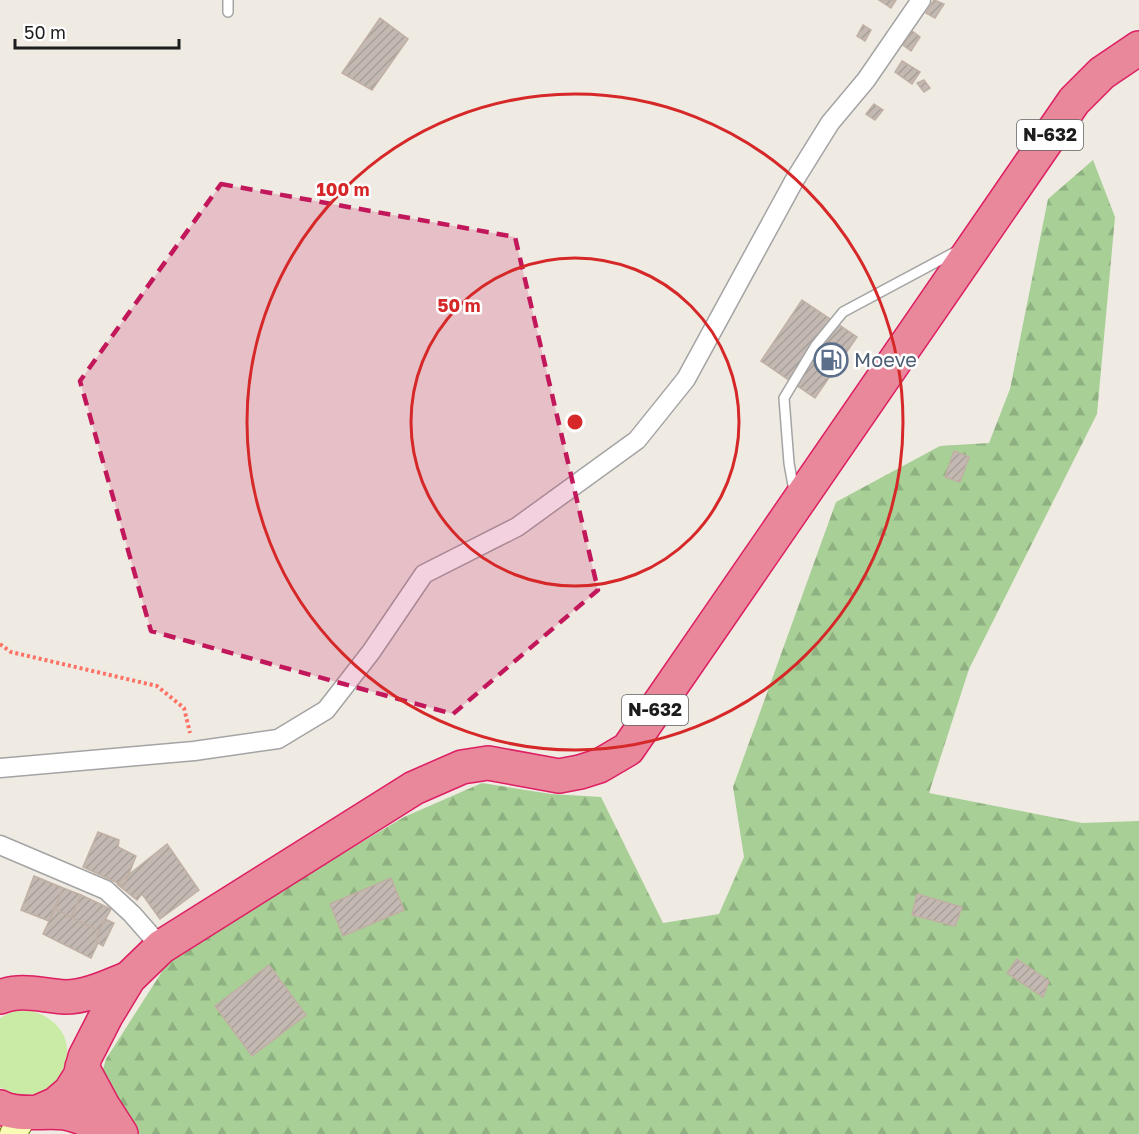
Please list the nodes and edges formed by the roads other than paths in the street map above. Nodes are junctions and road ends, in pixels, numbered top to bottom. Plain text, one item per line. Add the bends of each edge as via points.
1 (228, 0) edge
2 (921, 0) edge
3 (228, 12) dead end
4 (1139, 48) edge
5 (978, 240) junction
6 (796, 503) junction
7 (0, 768) edge
8 (0, 845) edge
9 (161, 947) junction
10 (129, 978) junction
11 (43, 994) junction
12 (0, 997) edge
13 (83, 1062) junction
14 (20, 1116) edge
15 (120, 1134) edge

1 - 3 lane
2 - 7 street via 866,80 830,123 686,379 637,440 517,527 424,574 326,710 278,739 194,751
4 - 5 highway, N-632 via 1102,73 1074,101
5 - 6 highway, N-632
5 - 6 lane via 843,312 816,345 784,398
6 - 9 highway, N-632 via 628,749 599,766 559,776 488,763 452,771 414,788
8 - 9 street via 106,890
9 - 10 highway, N-632
10 - 11 highway via 68,997
10 - 13 highway
11 - 12 highway via 22,992
11 - 13 highway via 61,1004 75,1020 83,1037
13 - 14 highway via 70,1092 56,1104
13 - 15 highway
14 - 15 highway via 67,1113

